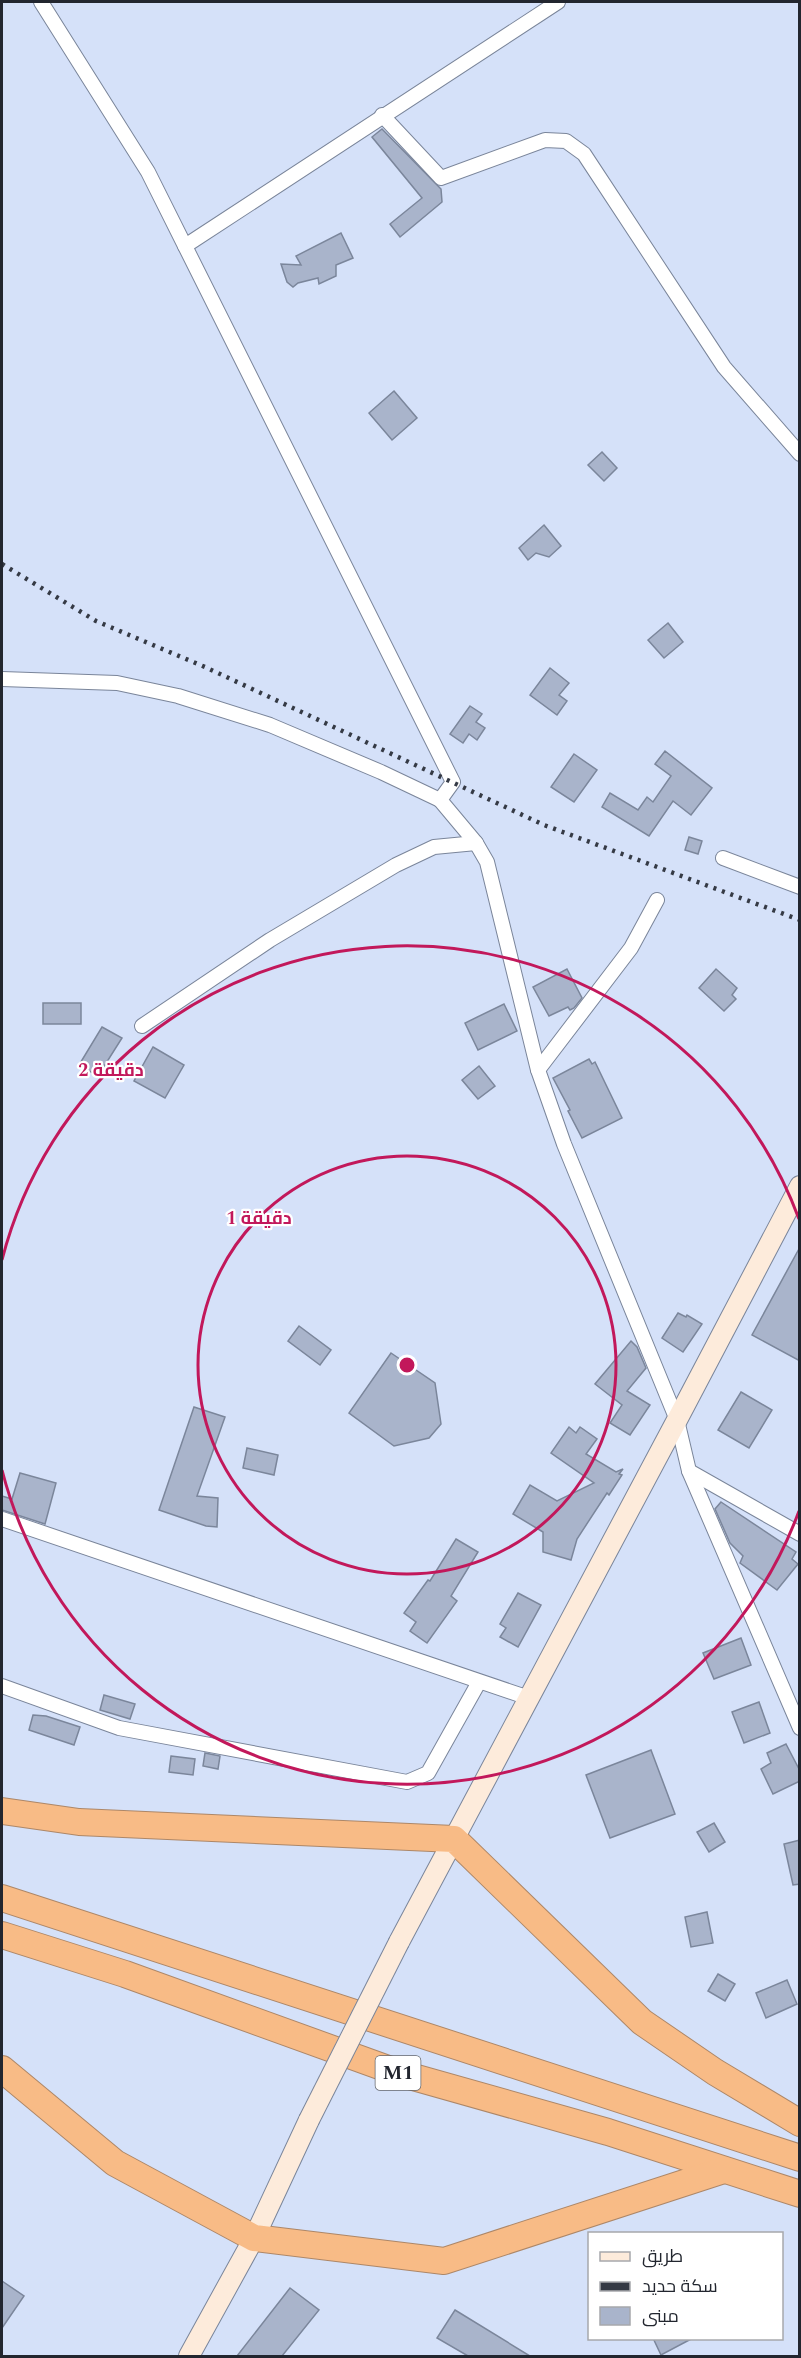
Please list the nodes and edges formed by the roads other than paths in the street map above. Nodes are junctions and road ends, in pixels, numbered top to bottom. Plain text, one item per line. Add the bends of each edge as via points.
1 (41, 2) edge
2 (558, 2) edge
3 (382, 115) junction
4 (185, 246) junction
5 (800, 454) edge
6 (2, 679) edge
7 (440, 800) junction
8 (476, 843) junction
9 (723, 858) dead end
10 (800, 887) edge
11 (657, 900) dead end
12 (142, 1026) dead end
13 (538, 1070) junction
14 (800, 1186) edge
15 (677, 1420) junction
16 (689, 1471) junction
17 (2, 1519) edge
18 (800, 1534) edge
19 (479, 1682) junction
20 (2, 1686) edge
21 (530, 1698) junction
22 (800, 1728) edge
23 (2, 1798) edge
24 (2, 1811) edge
25 (78, 1822) junction
26 (454, 1839) junction
27 (2, 1898) edge
28 (2, 1935) edge
29 (2, 2069) edge
30 (800, 2123) edge
31 (800, 2158) edge
32 (724, 2170) junction
33 (800, 2194) edge
34 (254, 2238) junction
35 (189, 2356) edge

1 - 4 street via 148,172
2 - 3 street
3 - 4 street
3 - 5 street via 441,177 545,140 566,141 584,154 724,367
4 - 7 street via 453,782
6 - 7 street via 117,683 178,696 270,725
7 - 8 street
8 - 12 street via 434,847 396,865 270,940
8 - 13 street via 488,862
9 - 10 street
11 - 13 street via 631,948
13 - 15 street via 564,1144
14 - 15 main road
15 - 16 street
15 - 21 main road
16 - 18 street
16 - 22 street
17 - 19 street
19 - 20 street via 428,1773 407,1782 119,1728
19 - 21 street
21 - 26 main road
23 - 25 street
24 - 25 highway
25 - 26 highway
26 - 30 highway via 642,2022
26 - 34 main road, bridge via 309,2120
27 - 31 highway, M1
28 - 32 highway, M1 via 125,1974 399,2073 608,2132
29 - 34 highway via 115,2163
32 - 33 highway, M1
32 - 34 highway via 444,2261
34 - 35 main road

